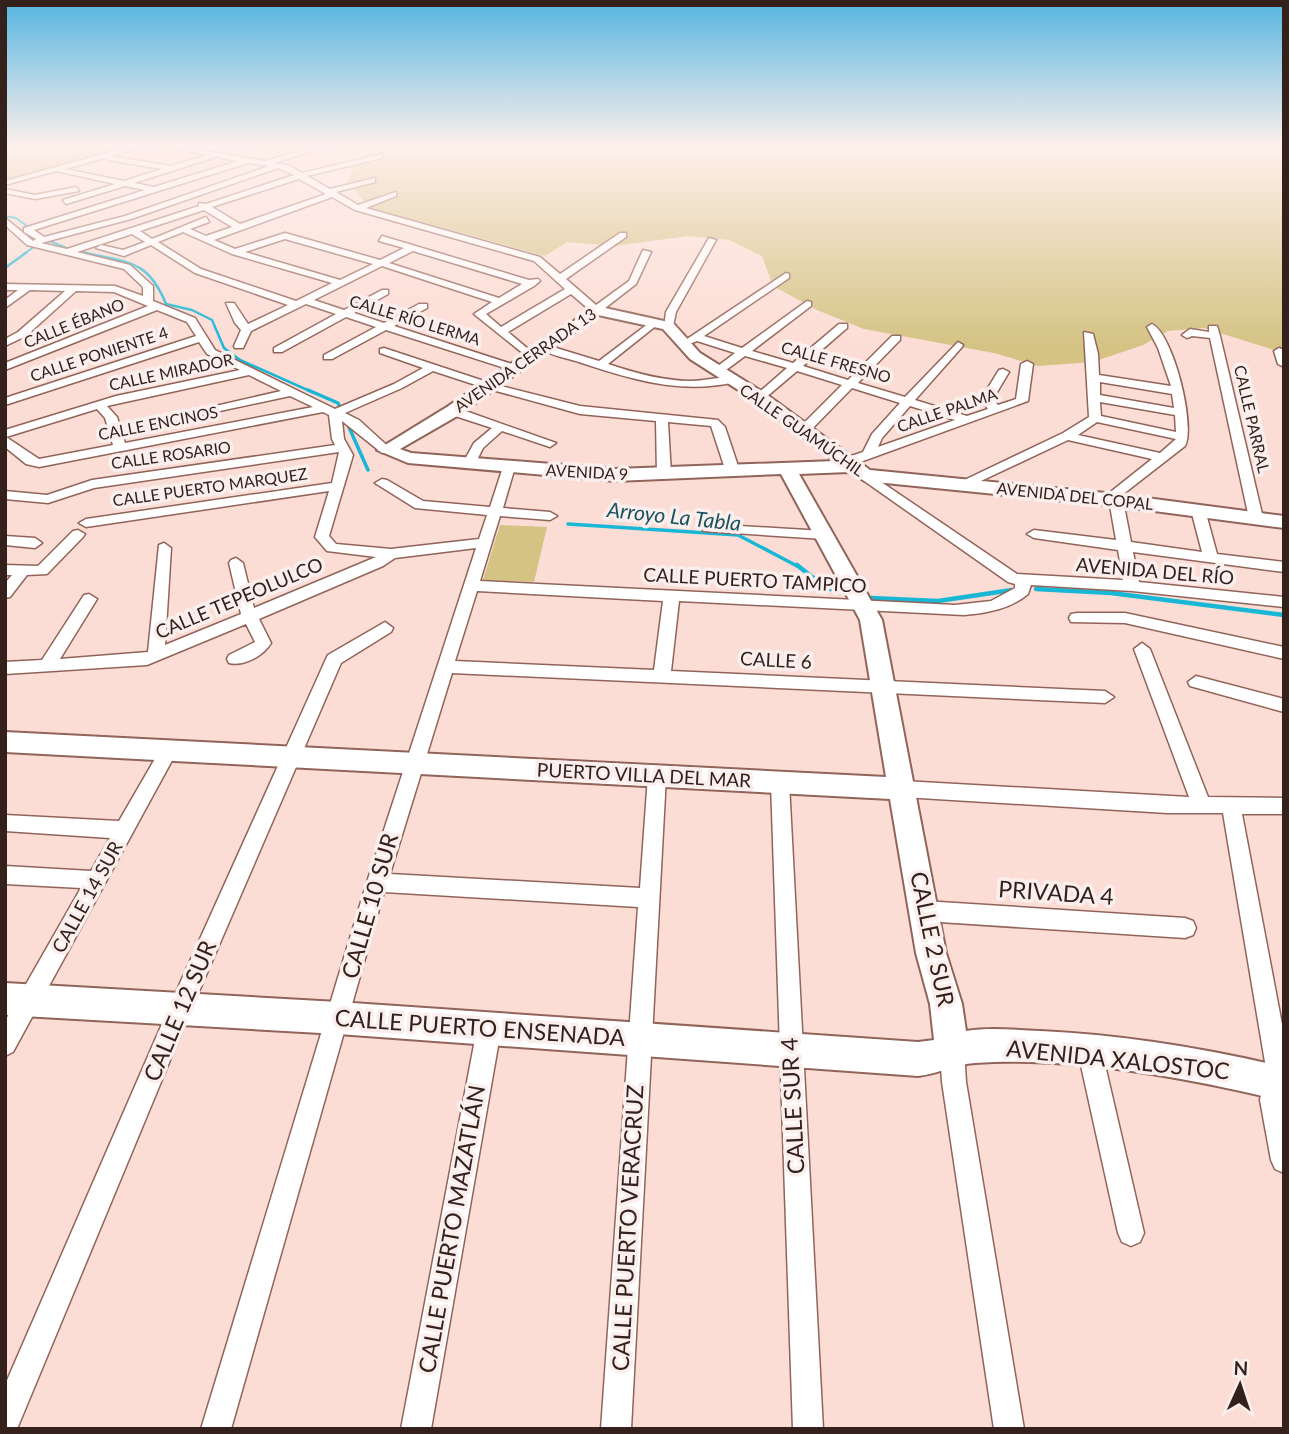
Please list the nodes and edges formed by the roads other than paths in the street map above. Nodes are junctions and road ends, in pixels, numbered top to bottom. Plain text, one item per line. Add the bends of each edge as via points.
1 (86, 212) edge
2 (102, 212) edge
3 (142, 212) edge
4 (193, 212) edge
5 (215, 212) edge
6 (226, 212) edge
7 (279, 212) edge
8 (372, 212) edge
9 (220, 215) junction
10 (119, 219) junction
11 (5, 220) edge
12 (238, 227) junction
13 (145, 228) junction
14 (182, 229) junction
15 (134, 231) junction
16 (624, 235) dead end
17 (49, 239) junction
18 (382, 239) dead end
19 (204, 240) junction
20 (712, 240) dead end
21 (149, 241) junction
22 (30, 243) junction
23 (89, 245) junction
24 (412, 248) junction
25 (235, 252) junction
26 (646, 252) dead end
27 (65, 253) junction
28 (400, 254) junction
29 (381, 263) junction
30 (436, 265) dead end
31 (557, 276) junction
32 (786, 276) dead end
33 (341, 283) junction
34 (531, 284) junction
35 (5, 287) edge
36 (28, 288) junction
37 (74, 288) junction
38 (570, 289) junction
39 (384, 292) dead end
40 (460, 300) dead end
41 (499, 302) junction
42 (302, 303) junction
43 (150, 304) junction
44 (807, 304) dead end
45 (5, 305) edge
46 (230, 305) dead end
47 (423, 306) dead end
48 (485, 310) junction
49 (596, 310) junction
50 (344, 314) junction
51 (661, 325) junction
52 (843, 326) dead end
53 (384, 327) junction
54 (1152, 327) dead end
55 (247, 328) junction
56 (502, 331) junction
57 (1088, 334) dead end
58 (1187, 335) dead end
59 (203, 337) junction
60 (896, 338) dead end
61 (689, 341) junction
62 (5, 343) edge
63 (958, 345) dead end
64 (239, 346) dead end
65 (278, 350) dead end
66 (384, 351) dead end
67 (536, 351) junction
68 (743, 351) junction
69 (1279, 351) dead end
70 (5, 354) edge
71 (328, 357) dead end
72 (20, 362) junction
73 (1027, 364) dead end
74 (1284, 364) edge
75 (602, 365) junction
76 (432, 367) junction
77 (795, 367) junction
78 (5, 368) edge
79 (514, 368) junction
80 (249, 372) junction
81 (1003, 372) dead end
82 (725, 376) junction
83 (1094, 378) junction
84 (850, 383) junction
85 (489, 386) junction
86 (1178, 391) junction
87 (291, 392) junction
88 (760, 397) junction
89 (1094, 397) junction
90 (911, 400) junction
91 (5, 402) edge
92 (99, 404) junction
93 (330, 410) junction
94 (995, 410) junction
95 (453, 411) junction
96 (1178, 412) junction
97 (173, 417) dead end
98 (1095, 418) junction
99 (662, 419) junction
100 (967, 419) junction
101 (500, 426) junction
102 (804, 429) junction
103 (5, 434) edge
104 (1067, 436) junction
105 (1183, 437) junction
106 (5, 441) edge
107 (550, 443) dead end
108 (343, 448) junction
109 (121, 449) junction
110 (386, 450) junction
111 (869, 453) junction
112 (1161, 457) junction
113 (469, 463) junction
114 (509, 467) junction
115 (855, 468) junction
116 (788, 470) junction
117 (733, 472) junction
118 (664, 475) junction
119 (383, 483) dead end
120 (961, 485) junction
121 (339, 486) junction
122 (5, 495) edge
123 (1116, 500) junction
124 (1198, 510) junction
125 (493, 512) junction
126 (550, 516) dead end
127 (1256, 517) junction
128 (1283, 524) edge
129 (708, 528) dead end
130 (1034, 534) dead end
131 (824, 535) junction
132 (5, 540) edge
133 (35, 543) dead end
134 (484, 543) junction
135 (1126, 546) junction
136 (164, 548) dead end
137 (391, 554) junction
138 (1211, 557) junction
139 (236, 563) dead end
140 (1284, 567) edge
141 (5, 570) edge
142 (23, 571) junction
143 (1023, 581) junction
144 (470, 586) junction
145 (1132, 586) junction
146 (5, 593) edge
147 (672, 594) junction
148 (89, 599) dead end
149 (1284, 602) edge
150 (865, 605) junction
151 (249, 616) junction
152 (1076, 618) dead end
153 (385, 628) dead end
154 (1142, 649) dead end
155 (1284, 653) edge
156 (156, 655) junction
157 (235, 659) dead end
158 (47, 665) junction
159 (5, 667) edge
160 (444, 667) junction
161 (662, 675) junction
162 (1196, 682) dead end
163 (882, 687) junction
164 (1105, 697) dead end
165 (1284, 706) edge
166 (5, 742) edge
167 (169, 750) junction
168 (290, 756) junction
169 (414, 762) junction
170 (657, 776) junction
171 (780, 783) junction
172 (903, 789) junction
173 (1202, 806) junction
174 (1231, 806) junction
175 (1284, 806) edge
176 (5, 823) edge
177 (123, 830) junction
178 (5, 875) edge
179 (96, 880) junction
180 (377, 882) junction
181 (649, 898) junction
182 (924, 911) junction
183 (1185, 928) dead end
184 (18, 1000) edge
185 (180, 1009) junction
186 (338, 1018) junction
187 (489, 1029) junction
188 (640, 1038) junction
189 (5, 1044) edge
190 (952, 1050) junction
191 (791, 1052) junction
192 (1090, 1052) junction
193 (1279, 1083) edge
194 (1284, 1160) edge
195 (1131, 1233) dead end
196 (5, 1421) edge
197 (216, 1429) edge
198 (416, 1429) edge
199 (616, 1429) edge
200 (808, 1429) edge
201 (1009, 1429) edge

1 - 17 street via 27,230
2 - 10 street
3 - 10 street
4 - 13 street
5 - 9 street
6 - 9 street
7 - 12 street
8 - 31 street via 532,257
9 - 12 street
9 - 14 street
10 - 13 street
10 - 17 street
11 - 22 street
12 - 19 street
13 - 15 street
14 - 19 street
14 - 21 street
15 - 21 street, CALLE RÍO LERMA
15 - 23 street
16 - 31 street
17 - 22 street
17 - 23 street
18 - 24 street
19 - 25 street
20 - 51 street
21 - 23 street via 122,253
21 - 42 street, CALLE RÍO LERMA via 198,271
22 - 27 street
23 - 27 street
24 - 28 street
24 - 34 street
25 - 29 street via 280,236
25 - 33 street
26 - 49 street, AVENIDA CERRADA 13 via 630,285
27 - 43 street via 132,270 148,285
28 - 29 street
28 - 30 street
29 - 33 street
29 - 41 street
31 - 34 street
31 - 38 street
32 - 61 street
33 - 42 street
34 - 41 street
35 - 36 street, AVENIDA 9
36 - 37 street, AVENIDA 9
36 - 45 street
37 - 43 street, AVENIDA 9 via 120,290
37 - 62 street via 22,334
38 - 49 street
38 - 56 street
39 - 50 street
40 - 48 street
41 - 48 street
42 - 50 street, CALLE RÍO LERMA
42 - 55 street
43 - 59 street, AVENIDA 9 via 191,320
43 - 72 street, CALLE ÉBANO
44 - 68 street
46 - 55 street
47 - 53 street
48 - 56 street via 480,316
49 - 51 street
49 - 67 street, AVENIDA CERRADA 13
50 - 53 street, CALLE RÍO LERMA
50 - 65 street
51 - 61 street, CALLE GUAMÚCHIL
51 - 75 street
52 - 77 street
53 - 71 street
53 - 79 street, CALLE RÍO LERMA
54 - 86 street
55 - 64 street
56 - 67 street
57 - 83 street
58 - 127 street, CALLE PARRAL via 1214,332
59 - 80 street, AVENIDA 9 via 212,352
59 - 91 street, CALLE PONIENTE 4
60 - 84 street
61 - 68 street, CALLE FRESNO
61 - 82 street, CALLE GUAMÚCHIL
63 - 90 street
66 - 76 street
67 - 75 street
67 - 79 street, AVENIDA CERRADA 13
68 - 77 street, CALLE FRESNO
68 - 82 street
69 - 74 street
70 - 72 street
72 - 78 street, CALLE ÉBANO
73 - 94 street, CALLE PALMA via 1024,398
75 - 82 street via 674,383 712,384
76 - 85 street
76 - 93 street, CALLE ENCINOS via 389,390
77 - 84 street, CALLE FRESNO
77 - 88 street
79 - 85 street, AVENIDA CERRADA 13
80 - 87 street, AVENIDA 9
80 - 92 street, CALLE MIRADOR
81 - 94 street via 987,399
82 - 88 street, CALLE GUAMÚCHIL
83 - 86 street
83 - 89 street
84 - 90 street, CALLE FRESNO
84 - 102 street
85 - 95 street, AVENIDA CERRADA 13
85 - 99 street via 580,410
86 - 96 street
87 - 93 street, AVENIDA 9
87 - 97 street
88 - 102 street, CALLE GUAMÚCHIL
89 - 96 street
89 - 98 street
90 - 100 street, CALLE FRESNO
90 - 111 street via 876,437
92 - 103 street, CALLE MIRADOR
92 - 109 street, CALLE MIRADOR via 111,417
93 - 108 street
93 - 109 street, CALLE ENCINOS
93 - 110 street, AVENIDA 9 via 355,423
94 - 100 street, CALLE PALMA
95 - 101 street
95 - 110 street, AVENIDA CERRADA 13
96 - 105 street
98 - 104 street
98 - 105 street
99 - 117 street via 716,424
99 - 118 street
100 - 111 street, CALLE PALMA
101 - 107 street
101 - 113 street via 478,446
102 - 115 street, CALLE GUAMÚCHIL
104 - 112 street
104 - 120 street
105 - 112 street
106 - 109 street, CALLE ENCINOS via 36,463
108 - 121 street via 347,455
108 - 122 street, CALLE ROSARIO via 92,484 56,498
110 - 113 street, AVENIDA 9 via 408,458
111 - 115 street, CALLE PALMA
112 - 123 street via 1118,490
113 - 114 street, AVENIDA 9
114 - 118 street, AVENIDA 9
114 - 125 street, CALLE 10 SUR
115 - 116 street, AVENIDA 9
115 - 120 street, AVENIDA DEL COPAL
115 - 143 street, CALLE GUAMÚCHIL via 1007,576
116 - 117 street, AVENIDA 9
116 - 131 street, CALLE 2 SUR
117 - 118 street, AVENIDA 9
119 - 125 street via 420,505
120 - 123 street, AVENIDA DEL COPAL
121 - 137 street via 322,531 325,543 337,549
121 - 142 street, CALLE PUERTO MARQUEZ via 82,529 42,571
123 - 124 street, AVENIDA DEL COPAL
123 - 135 street
124 - 127 street, AVENIDA DEL COPAL
124 - 138 street
125 - 126 street
125 - 134 street, CALLE 10 SUR
127 - 128 street, AVENIDA DEL COPAL
129 - 131 street
130 - 135 street
131 - 150 street, CALLE 2 SUR
132 - 133 street
134 - 137 street, CALLE TEPEOLULCO
134 - 144 street, CALLE 10 SUR
135 - 138 street
135 - 145 street
136 - 156 street
137 - 151 street, CALLE TEPEOLULCO
138 - 140 street
139 - 151 street
141 - 142 street, CALLE PUERTO MARQUEZ
142 - 146 street
143 - 145 street, AVENIDA DEL RÍO
143 - 150 street, CALLE PUERTO TAMPICO via 1020,593 992,607 956,610
144 - 147 street, CALLE PUERTO TAMPICO
144 - 160 street, CALLE 10 SUR
145 - 149 street, AVENIDA DEL RÍO
147 - 150 street, CALLE PUERTO TAMPICO
147 - 161 street
148 - 158 street
150 - 163 street, CALLE 2 SUR
151 - 156 street, CALLE TEPEOLULCO
151 - 157 street via 263,643
152 - 155 street via 1144,621
153 - 168 street, CALLE 12 SUR via 334,659
154 - 173 street
156 - 158 street, CALLE TEPEOLULCO via 136,661
158 - 159 street, CALLE TEPEOLULCO
160 - 161 street, CALLE 6
160 - 169 street, CALLE 10 SUR
161 - 163 street, CALLE 6
162 - 165 street
163 - 164 street, CALLE 6
163 - 172 street, CALLE 2 SUR
166 - 167 street, PUERTO VILLA DEL MAR
167 - 168 street, PUERTO VILLA DEL MAR
167 - 177 street, CALLE 14 SUR
168 - 169 street, PUERTO VILLA DEL MAR
168 - 185 street, CALLE 12 SUR
169 - 170 street, PUERTO VILLA DEL MAR
169 - 180 street, CALLE 10 SUR
170 - 171 street, PUERTO VILLA DEL MAR
170 - 181 street, CALLE PUERTO VERACRUZ
171 - 172 street, PUERTO VILLA DEL MAR
171 - 191 street, CALLE SUR 4
172 - 173 street, PUERTO VILLA DEL MAR
172 - 182 street, CALLE 2 SUR
173 - 174 street, PUERTO VILLA DEL MAR
174 - 175 street, PUERTO VILLA DEL MAR
174 - 193 street
176 - 177 street
177 - 179 street, CALLE 14 SUR
178 - 179 street
179 - 184 street, CALLE 14 SUR
180 - 181 street
180 - 186 street, CALLE 10 SUR
181 - 188 street, CALLE PUERTO VERACRUZ
182 - 183 street, PRIVADA 4
182 - 190 street, CALLE 2 SUR
184 - 185 street, CALLE PUERTO ENSENADA
184 - 189 street, CALLE 14 SUR
185 - 186 street, CALLE PUERTO ENSENADA
185 - 196 street, CALLE 12 SUR
186 - 187 street, CALLE PUERTO ENSENADA
186 - 197 street, CALLE 10 SUR
187 - 188 street, CALLE PUERTO ENSENADA
187 - 198 street, CALLE PUERTO MAZATLÁN
188 - 191 street, CALLE PUERTO ENSENADA
188 - 199 street, CALLE PUERTO VERACRUZ
190 - 191 street, CALLE PUERTO ENSENADA via 934,1059
190 - 192 street, AVENIDA XALOSTOC via 981,1046
190 - 201 street, CALLE 2 SUR
191 - 200 street, CALLE SUR 4
192 - 193 street, AVENIDA XALOSTOC via 1206,1067
192 - 195 street
193 - 194 street via 1272,1100

